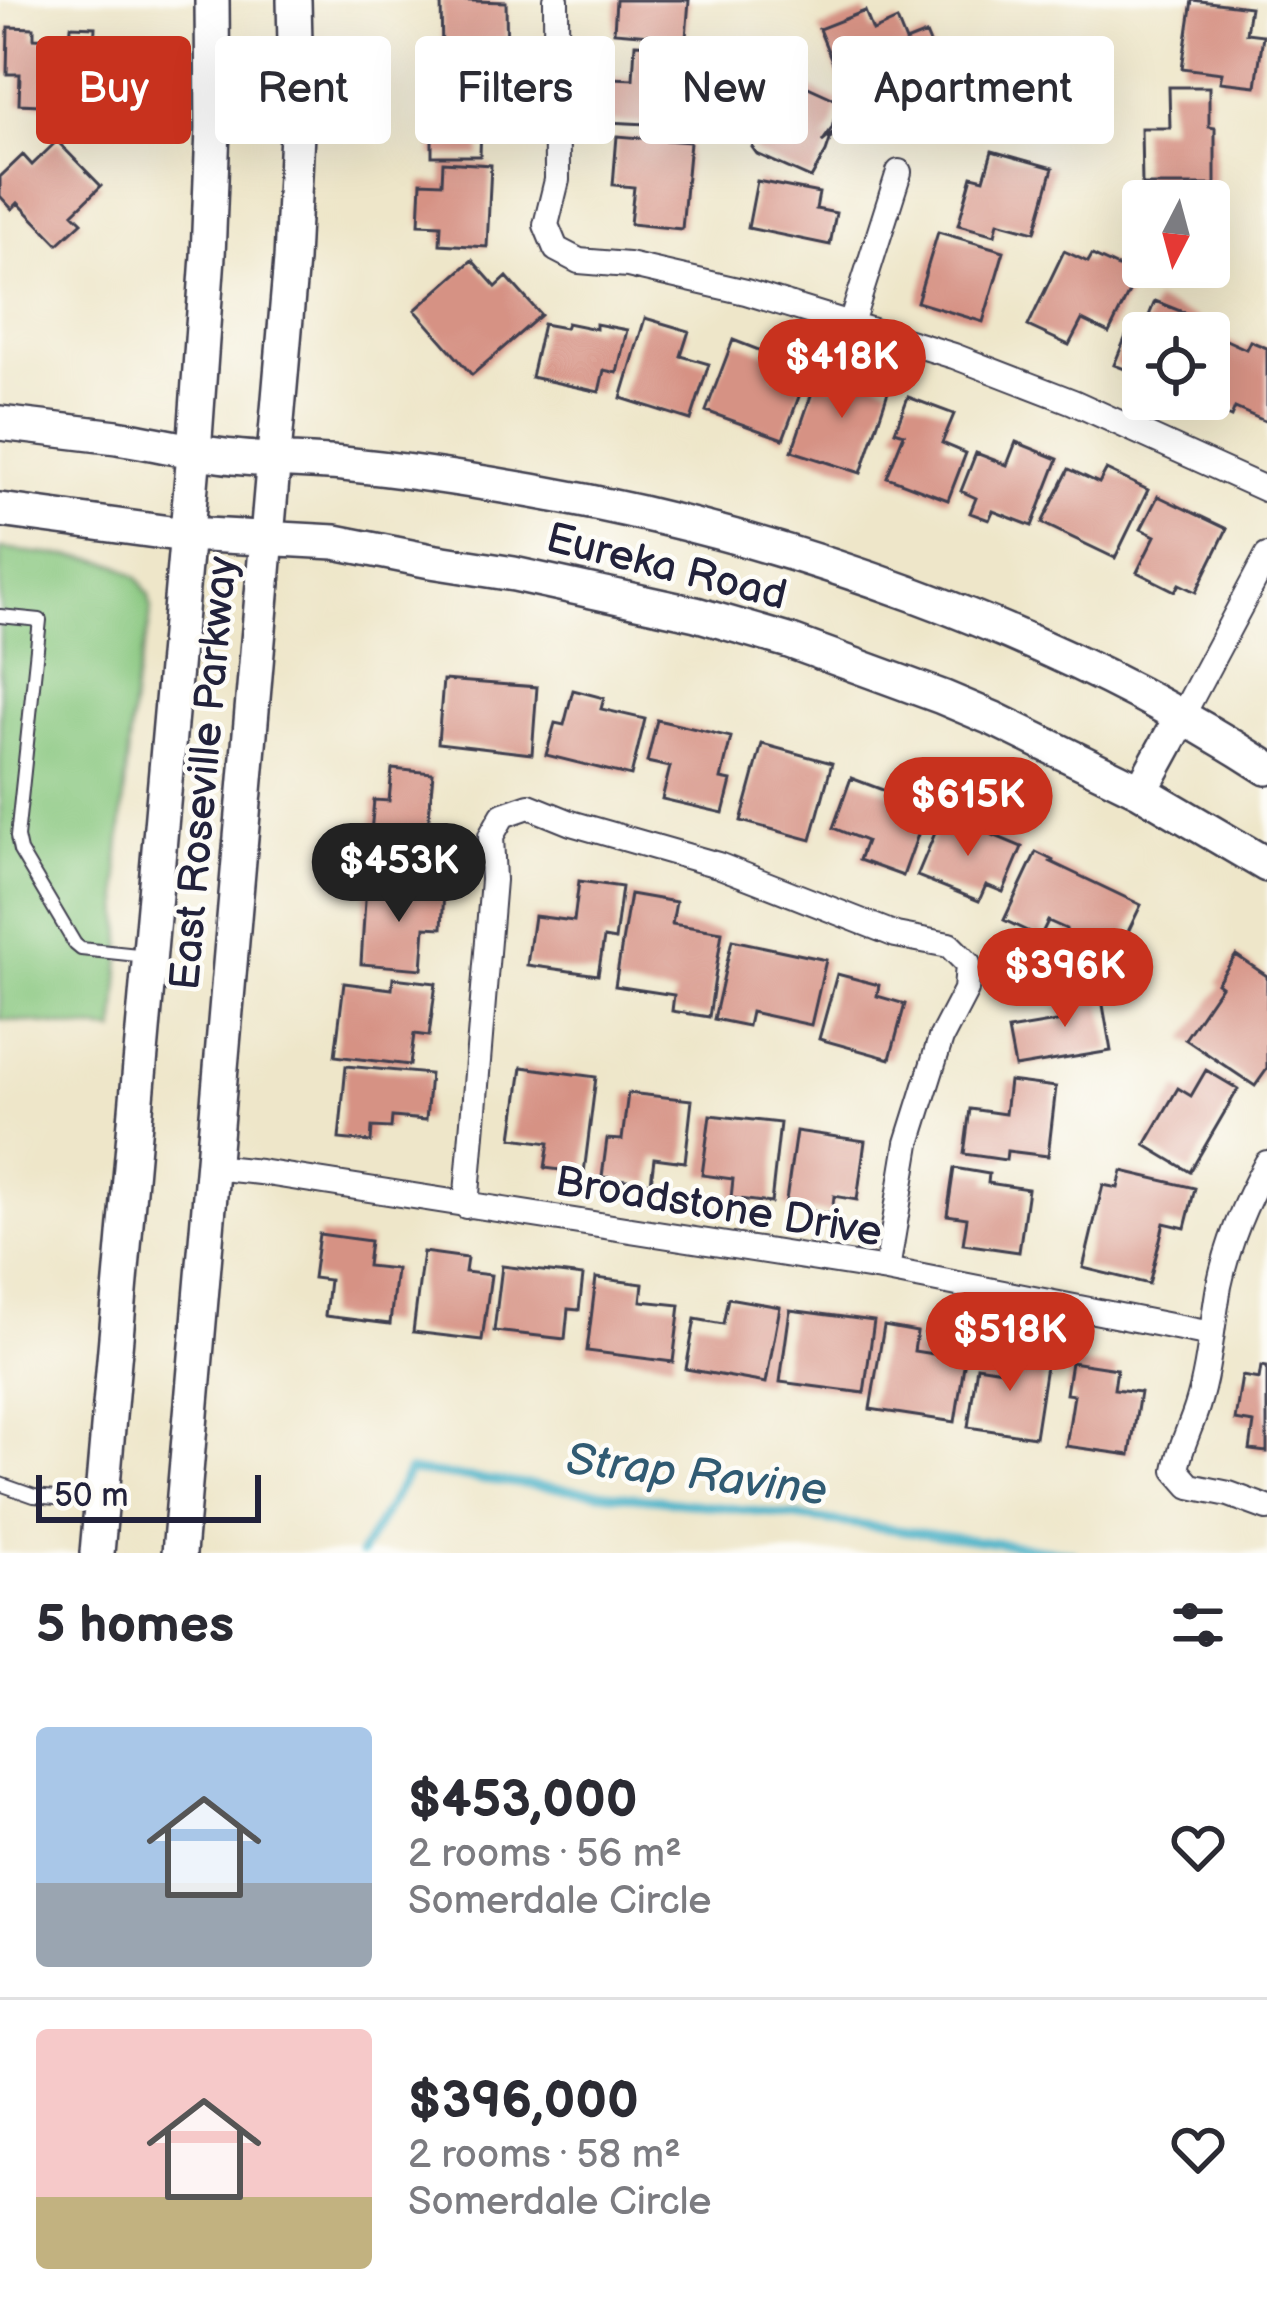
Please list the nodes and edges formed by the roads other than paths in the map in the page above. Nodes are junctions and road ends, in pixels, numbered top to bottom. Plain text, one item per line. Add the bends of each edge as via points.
1 (212, 0) edge
2 (294, 0) edge
3 (556, 0) edge
4 (899, 172) dead end
5 (851, 323) junction
6 (0, 423) edge
7 (194, 452) junction
8 (274, 459) junction
9 (1267, 490) edge
10 (0, 510) edge
11 (188, 534) junction
12 (267, 539) junction
13 (1267, 556) edge
14 (0, 616) edge
15 (1182, 716) junction
16 (1267, 768) edge
17 (1142, 791) junction
18 (1267, 865) edge
19 (149, 956) junction
20 (1267, 1163) edge
21 (212, 1167) junction
22 (466, 1206) junction
23 (887, 1270) junction
24 (1211, 1334) junction
25 (0, 1484) edge
26 (101, 1502) junction
27 (1267, 1508) edge
28 (97, 1553) edge
29 (179, 1553) edge

1 - 7 main road, East Roseville Parkway via 208,256
2 - 8 main road, East Roseville Parkway via 297,133
3 - 5 street via 557,180 546,225 556,249 579,261 746,292
4 - 5 street
5 - 9 street via 1073,402
6 - 7 main road, Eureka Road
7 - 8 main road, Eureka Road
7 - 11 main road, East Roseville Parkway
8 - 12 main road, East Roseville Parkway
8 - 15 main road, Eureka Road via 530,490 722,533 999,629
10 - 11 main road, Eureka Road
11 - 12 main road, Eureka Road
11 - 19 main road, East Roseville Parkway
12 - 17 main road, Eureka Road via 335,542 696,614 942,697
12 - 21 main road, East Roseville Parkway
13 - 15 street
14 - 19 lane via 40,620 20,851 74,944
15 - 16 main road, Eureka Road
15 - 17 main road
17 - 18 main road, Eureka Road
19 - 26 main road, East Roseville Parkway
20 - 24 street via 1233,1236
21 - 22 street, Broadstone Drive
21 - 29 main road, East Roseville Parkway
22 - 23 street, Broadstone Drive
22 - 23 street via 491,836 503,815 529,806 718,865 896,935 949,945 968,964 966,990 922,1089
23 - 24 street, Broadstone Drive
24 - 27 street via 1176,1470 1190,1486
25 - 26 lane
26 - 28 main road, East Roseville Parkway

